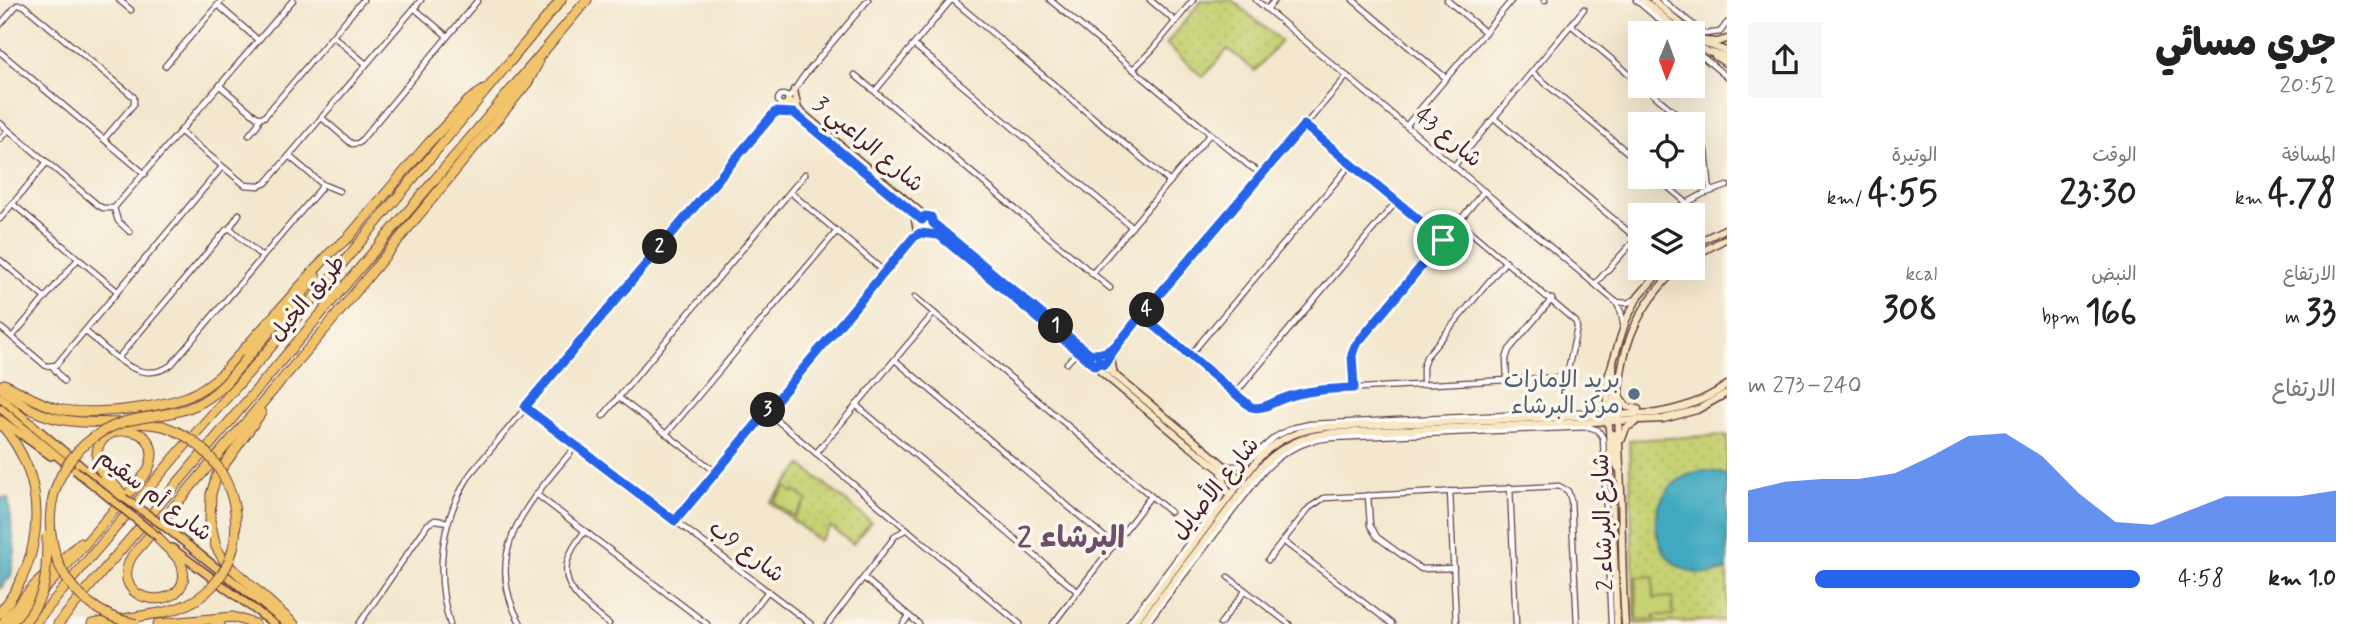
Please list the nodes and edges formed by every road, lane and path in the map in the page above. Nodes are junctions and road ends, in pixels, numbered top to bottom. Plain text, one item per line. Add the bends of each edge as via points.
1 (118, 0) edge
2 (222, 0) edge
3 (293, 0) edge
4 (363, 0) edge
5 (421, 0) edge
6 (478, 0) edge
7 (561, 0) edge
8 (587, 0) edge
9 (868, 0) edge
10 (952, 0) edge
11 (1050, 0) edge
12 (1150, 0) edge
13 (1193, 0) edge
14 (1256, 0) edge
15 (1275, 0) edge
16 (1353, 0) edge
17 (1447, 0) edge
18 (1512, 0) edge
19 (1636, 0) edge
20 (1643, 0) edge
21 (1653, 0) edge
22 (1662, 0) edge
23 (218, 5) junction
24 (414, 8) junction
25 (1267, 9) junction
26 (1584, 9) dead end
27 (131, 10) dead end
28 (1175, 21) junction
29 (1661, 21) edge
30 (1668, 21) edge
31 (1678, 21) edge
32 (1727, 23) edge
33 (0, 25) edge
34 (1571, 25) junction
35 (1485, 32) junction
36 (333, 36) junction
37 (447, 36) junction
38 (1727, 39) edge
39 (258, 40) junction
40 (1705, 41) edge
41 (914, 44) junction
42 (1705, 44) edge
43 (1705, 49) edge
44 (0, 51) edge
45 (1727, 51) edge
46 (1708, 52) junction
47 (1149, 53) junction
48 (540, 57) junction
49 (1727, 57) edge
50 (1705, 59) edge
51 (366, 64) junction
52 (1727, 64) edge
53 (165, 66) dead end
54 (1133, 69) junction
55 (1532, 72) junction
56 (1628, 72) edge
57 (855, 75) dead end
58 (1141, 75) junction
59 (1346, 75) junction
60 (803, 77) junction
61 (1447, 78) junction
62 (1727, 78) edge
63 (220, 86) junction
64 (487, 89) junction
65 (793, 90) junction
66 (874, 91) junction
67 (1658, 98) edge
68 (784, 101) junction
69 (775, 112) junction
70 (797, 112) junction
71 (1675, 112) edge
72 (259, 118) junction
73 (322, 118) junction
74 (1494, 118) junction
75 (767, 120) junction
76 (0, 123) edge
77 (1304, 125) junction
78 (1406, 126) junction
79 (8, 130) junction
80 (181, 132) junction
81 (1210, 134) junction
82 (249, 135) dead end
83 (0, 139) edge
84 (104, 139) junction
85 (1705, 148) edge
86 (1628, 153) edge
87 (289, 156) junction
88 (47, 162) junction
89 (1351, 164) junction
90 (1454, 166) junction
91 (222, 167) junction
92 (145, 174) junction
93 (806, 174) dead end
94 (1260, 176) junction
95 (317, 180) junction
96 (1170, 181) junction
97 (322, 184) junction
98 (1727, 186) edge
99 (1670, 189) edge
100 (339, 191) dead end
101 (1484, 191) junction
102 (1710, 191) junction
103 (317, 192) junction
104 (790, 192) junction
105 (1396, 202) junction
106 (1687, 203) joint
107 (13, 204) junction
108 (114, 208) junction
109 (913, 212) junction
110 (239, 214) dead end
111 (0, 219) edge
112 (1459, 222) junction
113 (926, 223) junction
114 (1132, 227) junction
115 (1628, 228) edge
116 (1727, 228) edge
117 (229, 229) junction
118 (130, 232) dead end
119 (836, 232) junction
120 (917, 234) junction
121 (939, 235) junction
122 (350, 236) junction
123 (1726, 238) edge
124 (1705, 239) edge
125 (1443, 240) junction
126 (1628, 247) edge
127 (1705, 250) edge
128 (262, 257) junction
129 (78, 259) junction
130 (0, 260) edge
131 (1506, 261) junction
132 (885, 272) junction
133 (1092, 274) junction
134 (1652, 280) edge
135 (1668, 280) edge
136 (1595, 284) junction
137 (1110, 288) dead end
138 (117, 291) junction
139 (915, 297) dead end
140 (1638, 297) junction
141 (45, 298) junction
142 (1552, 299) junction
143 (1616, 302) junction
144 (934, 313) junction
145 (1142, 315) junction
146 (0, 327) edge
147 (85, 331) junction
148 (1622, 331) junction
149 (12, 337) junction
150 (1078, 351) junction
151 (1088, 353) junction
152 (1109, 354) junction
153 (1190, 355) junction
154 (118, 358) junction
155 (298, 360) junction
156 (895, 360) junction
157 (1613, 362) junction
158 (1067, 363) dead end
159 (1100, 365) junction
160 (53, 367) junction
161 (1115, 376) junction
162 (64, 381) dead end
163 (1507, 381) junction
164 (1, 384) edge
165 (1423, 385) junction
166 (1727, 385) edge
167 (1354, 388) junction
168 (1619, 388) junction
169 (1607, 390) junction
170 (1727, 393) edge
171 (1235, 394) junction
172 (0, 397) edge
173 (618, 397) junction
174 (1727, 400) edge
175 (1716, 401) junction
176 (856, 405) junction
177 (525, 407) junction
178 (0, 408) edge
179 (1677, 409) junction
180 (767, 412) junction
181 (1653, 413) junction
182 (603, 416) dead end
183 (1588, 416) junction
184 (1613, 418) junction
185 (0, 421) edge
186 (1426, 421) junction
187 (1640, 421) junction
188 (1575, 424) junction
189 (1558, 426) junction
190 (666, 434) junction
191 (1609, 441) junction
192 (1298, 443) junction
193 (576, 446) junction
194 (816, 453) junction
195 (1620, 455) junction
196 (1609, 457) junction
197 (60, 460) junction
198 (1254, 465) junction
199 (1216, 467) junction
200 (1227, 467) junction
201 (1604, 468) junction
202 (1620, 470) junction
203 (716, 472) junction
204 (1243, 484) junction
205 (1510, 488) junction
206 (1450, 491) junction
207 (536, 494) junction
208 (1368, 495) junction
209 (1151, 496) junction
210 (124, 498) junction
211 (1227, 499) junction
212 (1170, 512) dead end
213 (49, 521) junction
214 (675, 521) junction
215 (448, 522) junction
216 (898, 522) junction
217 (1218, 527) junction
218 (908, 529) junction
219 (585, 531) junction
220 (213, 533) junction
221 (896, 535) junction
222 (158, 537) junction
223 (1283, 541) junction
224 (1114, 545) junction
225 (1268, 560) dead end
226 (1454, 568) junction
227 (1228, 577) dead end
228 (864, 578) junction
229 (1245, 591) junction
230 (768, 592) junction
231 (1078, 592) junction
232 (909, 616) junction
233 (4, 621) edge
234 (163, 623) edge
235 (23, 624) edge
236 (34, 624) edge
237 (58, 624) edge
238 (92, 624) edge
239 (136, 624) edge
240 (215, 624) edge
241 (220, 624) edge
242 (255, 624) edge
243 (274, 624) edge
244 (287, 624) edge
245 (294, 624) edge
246 (304, 624) edge
247 (359, 624) edge
248 (450, 624) edge
249 (521, 624) edge
250 (609, 624) edge
251 (708, 624) edge
252 (743, 624) edge
253 (811, 624) edge
254 (828, 624) edge
255 (903, 624) edge
256 (919, 624) edge
257 (1020, 624) edge
258 (1054, 624) edge
259 (1130, 624) edge
260 (1144, 624) edge
261 (1220, 624) edge
262 (1289, 624) edge
263 (1392, 624) edge
264 (1456, 624) edge
265 (1516, 624) edge
266 (1577, 624) edge
267 (1611, 624) edge
268 (1617, 624) edge
269 (1625, 624) edge

1 - 27 street
2 - 23 street
3 - 39 street
4 - 36 street
5 - 24 street
6 - 37 street
7 - 64 highway, طريق الخيل
8 - 48 highway, طريق الخيل
9 - 60 street
10 - 41 street
10 - 96 street
11 - 54 street
12 - 28 street
13 - 28 street
14 - 25 street, شارع 43
15 - 25 street
16 - 61 street
17 - 35 street
18 - 35 street
19 - 29 street
20 - 30 street
21 - 31 street
22 - 32 street via 1705,34 1720,32
23 - 39 street
23 - 53 street
24 - 37 street
24 - 51 street
25 - 59 street, شارع 43
26 - 34 street
28 - 47 street
33 - 84 street via 17,5 23,5 134,97 134,104
34 - 55 street
34 - 56 street
35 - 61 street
36 - 51 street
36 - 72 street
37 - 73 street via 356,145
38 - 40 street
39 - 63 street
41 - 66 street
41 - 114 street
42 - 45 street
43 - 46 street
44 - 84 street
46 - 49 street
46 - 52 street
47 - 54 street
47 - 58 street
48 - 155 highway via 528,82
48 - 237 highway, طريق الخيل
50 - 62 street
51 - 73 street
54 - 58 street
55 - 74 street
55 - 86 street
57 - 66 street
58 - 81 street
59 - 77 street
59 - 78 street, شارع 43
60 - 65 street
60 - 68 street
61 - 78 street
63 - 72 street
63 - 80 street
64 - 122 highway via 469,100
64 - 236 highway, طريق الخيل
65 - 68 street
65 - 70 street
66 - 133 street
67 - 71 street
68 - 69 street
68 - 70 street, شارع الراعبي 3
68 - 75 street
69 - 70 street
69 - 75 street
70 - 109 street, شارع الراعبي 3
70 - 113 street, شارع الراعبي 3
72 - 82 street
73 - 87 street
74 - 90 street
74 - 115 street
75 - 177 street
76 - 79 street
77 - 89 street
77 - 94 street
78 - 90 street, شارع 43
79 - 83 street
79 - 88 street
80 - 91 street
80 - 92 street
81 - 94 street
81 - 96 street
84 - 92 street
85 - 102 street
87 - 91 street via 259,186 245,185
87 - 95 street
88 - 107 street
88 - 108 street via 99,206
89 - 105 street
89 - 153 street
90 - 101 street, شارع 43
91 - 138 street
92 - 108 street
93 - 104 street
94 - 145 street
95 - 97 street
95 - 103 street
96 - 114 street
97 - 100 street
97 - 103 street
98 - 102 street
99 - 106 street
101 - 112 street
101 - 136 street, شارع 43
102 - 106 street
103 - 128 street
104 - 119 street
104 - 173 street
105 - 125 street
105 - 171 street
107 - 111 street
107 - 129 street
108 - 118 street via 118,221
109 - 113 street, شارع الراعبي 3
109 - 120 street
110 - 117 street
112 - 125 street
112 - 131 street
113 - 120 street
113 - 121 street, شارع الراعبي 3
113 - 151 street, شارع الراعبي 3
114 - 133 street
116 - 124 street
117 - 128 street
117 - 154 street
119 - 132 street
119 - 190 street
120 - 121 street
120 - 132 street
121 - 150 street, شارع الراعبي 3
122 - 164 highway via 221,375 188,396 149,405 77,411 45,405
122 - 213 highway, bridge via 221,388 176,413 123,423 91,439 60,475
123 - 127 street
125 - 167 street via 1355,346
126 - 136 street
128 - 154 street via 167,368 139,372
129 - 138 street
129 - 141 street
130 - 141 street
131 - 142 street
131 - 165 street via 1426,357
132 - 180 street
133 - 137 street
134 - 140 street, شارع البرشاء 2
135 - 168 street, شارع البرشاء 2 via 1635,326 1622,361
136 - 143 street, شارع 43
138 - 147 street
139 - 144 street
140 - 143 street
140 - 148 street, شارع البرشاء 2
141 - 149 street
142 - 163 street via 1509,350
142 - 163 street via 1577,324 1565,376
143 - 148 street
144 - 156 street
144 - 209 street
145 - 152 street
145 - 153 street
146 - 149 street
147 - 154 street
147 - 160 street
148 - 157 street, شارع البرشاء 2
149 - 160 street
150 - 158 street
150 - 159 street, شارع الراعبي 3
151 - 152 street
151 - 159 street, شارع الراعبي 3
152 - 159 street
152 - 161 street
153 - 171 street
155 - 220 highway via 217,475 209,507
155 - 222 highway via 132,556 127,569 130,585 139,596 153,600 172,594 183,574 178,559
156 - 176 street
156 - 224 street
157 - 169 street, شارع البرشاء 2
157 - 184 street
159 - 161 street, شارع الراعبي 3
159 - 199 street, شارع الراعبي 3
160 - 162 street
161 - 200 street, شارع الراعبي 3
163 - 165 street
164 - 238 highway, bridge via 45,410 163,426 192,440 217,464 232,494 236,528 231,555 214,583 187,604
165 - 167 street
166 - 179 street, شارع الأصايل
167 - 171 street via 1308,392 1262,408 1251,407
168 - 181 street via 1627,407
168 - 184 street, شارع البرشاء 2
169 - 183 street via 1601,407
169 - 184 street, شارع البرشاء 2
170 - 175 street, شارع الأصايل
172 - 210 main road, شارع أم سقيم
173 - 182 street
173 - 190 street
174 - 175 street
175 - 187 street, شارع الأصايل via 1675,417
176 - 194 street
176 - 231 street
177 - 193 street, شارع 9ب
177 - 215 street via 471,473
178 - 197 main road, شارع أم سقيم
179 - 181 street, شارع الأصايل
179 - 184 street via 1664,415
180 - 194 street
180 - 203 street
181 - 184 street, شارع الأصايل
183 - 184 street, شارع الأصايل
183 - 186 street, شارع الأصايل
184 - 187 street, شارع الأصايل
184 - 188 street, شارع الأصايل
184 - 189 street via 1568,421
184 - 191 street, شارع البرشاء 2
184 - 195 street, شارع البرشاء 2
184 - 202 street
185 - 197 main road
185 - 233 highway via 26,464 36,517 27,570
186 - 198 street, شارع الأصايل via 1302,431 1275,444
186 - 200 street via 1304,425 1270,440 1242,466
187 - 195 street via 1625,430
188 - 189 street, شارع الأصايل
188 - 191 street via 1599,426
189 - 192 street, شارع الأصايل via 1327,434
189 - 201 street via 1598,430 1603,438
190 - 203 street
191 - 196 street, شارع البرشاء 2
192 - 204 street, شارع الأصايل via 1269,459
192 - 217 street via 1268,467
193 - 207 street
193 - 214 street, شارع 9ب
194 - 216 street
195 - 202 street, شارع البرشاء 2
196 - 201 street
196 - 268 street, شارع البرشاء 2
197 - 222 main road, شارع أم سقيم, bridge
198 - 200 street via 1240,470
198 - 204 street, شارع الأصايل
199 - 204 street, شارع الراعبي 3
199 - 211 street via 1226,482
200 - 204 street, شارع الراعبي 3
201 - 267 street
202 - 269 street, شارع البرشاء 2
203 - 214 street
204 - 211 street, شارع الأصايل
204 - 217 street, شارع الأصايل
205 - 206 street
205 - 265 street
205 - 266 street via 1559,486 1567,490
206 - 208 street
206 - 226 street
207 - 219 street
207 - 249 street via 516,524 506,557 507,589
208 - 223 street via 1317,501
208 - 226 street via 1370,525 1377,537 1419,568
209 - 212 street
209 - 224 street
210 - 233 highway via 102,472 97,458 105,438 125,429 137,432 151,449 151,463 144,476 60,573
210 - 244 main road, شارع أم سقيم, bridge
211 - 259 street, شارع الأصايل
213 - 235 highway, bridge via 46,583
213 - 239 highway, bridge via 57,559 75,589 102,612
214 - 230 street, شارع 9ب
215 - 247 street via 428,524
215 - 248 street via 441,573
216 - 218 street
216 - 221 street
217 - 260 street, شارع الأصايل
218 - 221 street
218 - 257 street
219 - 250 street via 570,550 567,578 579,600
219 - 251 street
220 - 245 highway via 228,566
220 - 246 highway via 235,567
221 - 228 street
222 - 243 main road, شارع أم سقيم
223 - 225 street
223 - 263 street
224 - 231 street
226 - 264 street
227 - 229 street
228 - 232 street
228 - 254 street
229 - 261 street
229 - 262 street
230 - 252 street
230 - 253 street, شارع 9ب
231 - 258 street
232 - 255 street
232 - 256 street
234 - 242 highway via 233,617
240 - 241 highway

